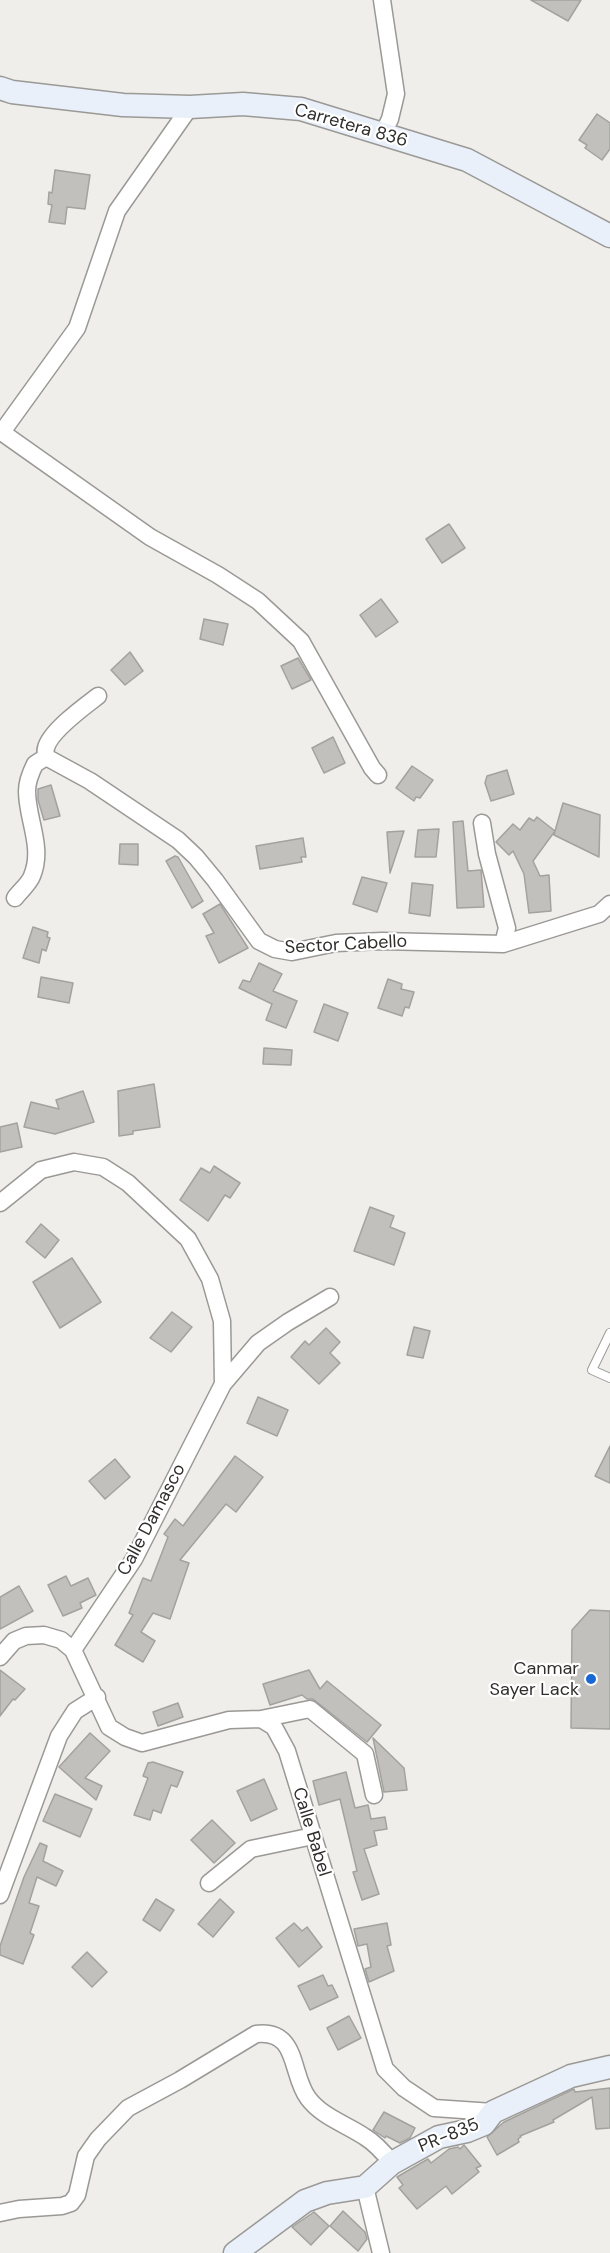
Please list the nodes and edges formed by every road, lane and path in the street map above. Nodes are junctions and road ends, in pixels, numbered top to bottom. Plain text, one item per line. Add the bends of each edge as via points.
1 (382, 0) edge
2 (0, 88) edge
3 (190, 107) junction
4 (382, 135) junction
5 (610, 236) edge
6 (1, 432) edge
7 (98, 696) dead end
8 (46, 758) junction
9 (378, 775) dead end
10 (482, 823) dead end
11 (15, 898) dead end
12 (610, 904) edge
13 (503, 944) junction
14 (0, 1203) edge
15 (330, 1297) dead end
16 (610, 1333) edge
17 (610, 1378) edge
18 (223, 1384) junction
19 (73, 1650) junction
20 (0, 1657) edge
21 (97, 1697) junction
22 (261, 1719) junction
23 (374, 1795) dead end
24 (313, 1836) junction
25 (209, 1883) dead end
26 (0, 1895) edge
27 (610, 2067) edge
28 (493, 2112) junction
29 (392, 2163) junction
30 (365, 2187) junction
31 (0, 2213) edge
32 (235, 2253) edge
33 (381, 2253) edge

1 - 4 street via 396,94
2 - 3 street, Carretera 836 via 123,105
3 - 4 street, Carretera 836 via 243,104 302,109
3 - 6 street via 117,212 77,328
4 - 5 street, Carretera 836 via 467,160
6 - 9 street via 150,537 219,575 267,609 301,641
7 - 8 street via 52,737 45,748
8 - 11 street via 35,764 30,776 27,790 36,852 31,878
8 - 13 street, Sector Cabello via 90,781 178,840 215,880 259,941 275,949 291,952 336,943 382,941
10 - 13 street via 507,928
12 - 13 street, Sector Cabello via 599,914
14 - 18 street, Calle Damasco via 41,1170 74,1162 103,1167 128,1183 188,1239 210,1280 222,1321
15 - 18 street, Calle Damasco via 258,1343
16 - 17 lane via 592,1370
18 - 19 street, Calle Damasco via 135,1559
19 - 20 street via 61,1640 44,1635 26,1636 14,1641
19 - 21 street
21 - 22 street via 109,1727 142,1743 230,1720
21 - 26 street via 75,1711 60,1736
22 - 23 street via 310,1709 365,1754
22 - 24 street, Calle Babel via 274,1727 287,1751
24 - 25 street via 251,1849
24 - 28 street, Calle Babel via 385,2069 404,2088 434,2108
27 - 28 street, PR-835 / PR-835 via 571,2076
28 - 29 street, PR-835 / PR-835 via 484,2124 438,2137
29 - 30 street, PR-835 / PR-835
29 - 31 street via 367,2138 328,2116 307,2098 295,2062 276,2035 256,2034 128,2108 86,2156 77,2195 71,2203
30 - 32 street via 305,2201
30 - 33 street

